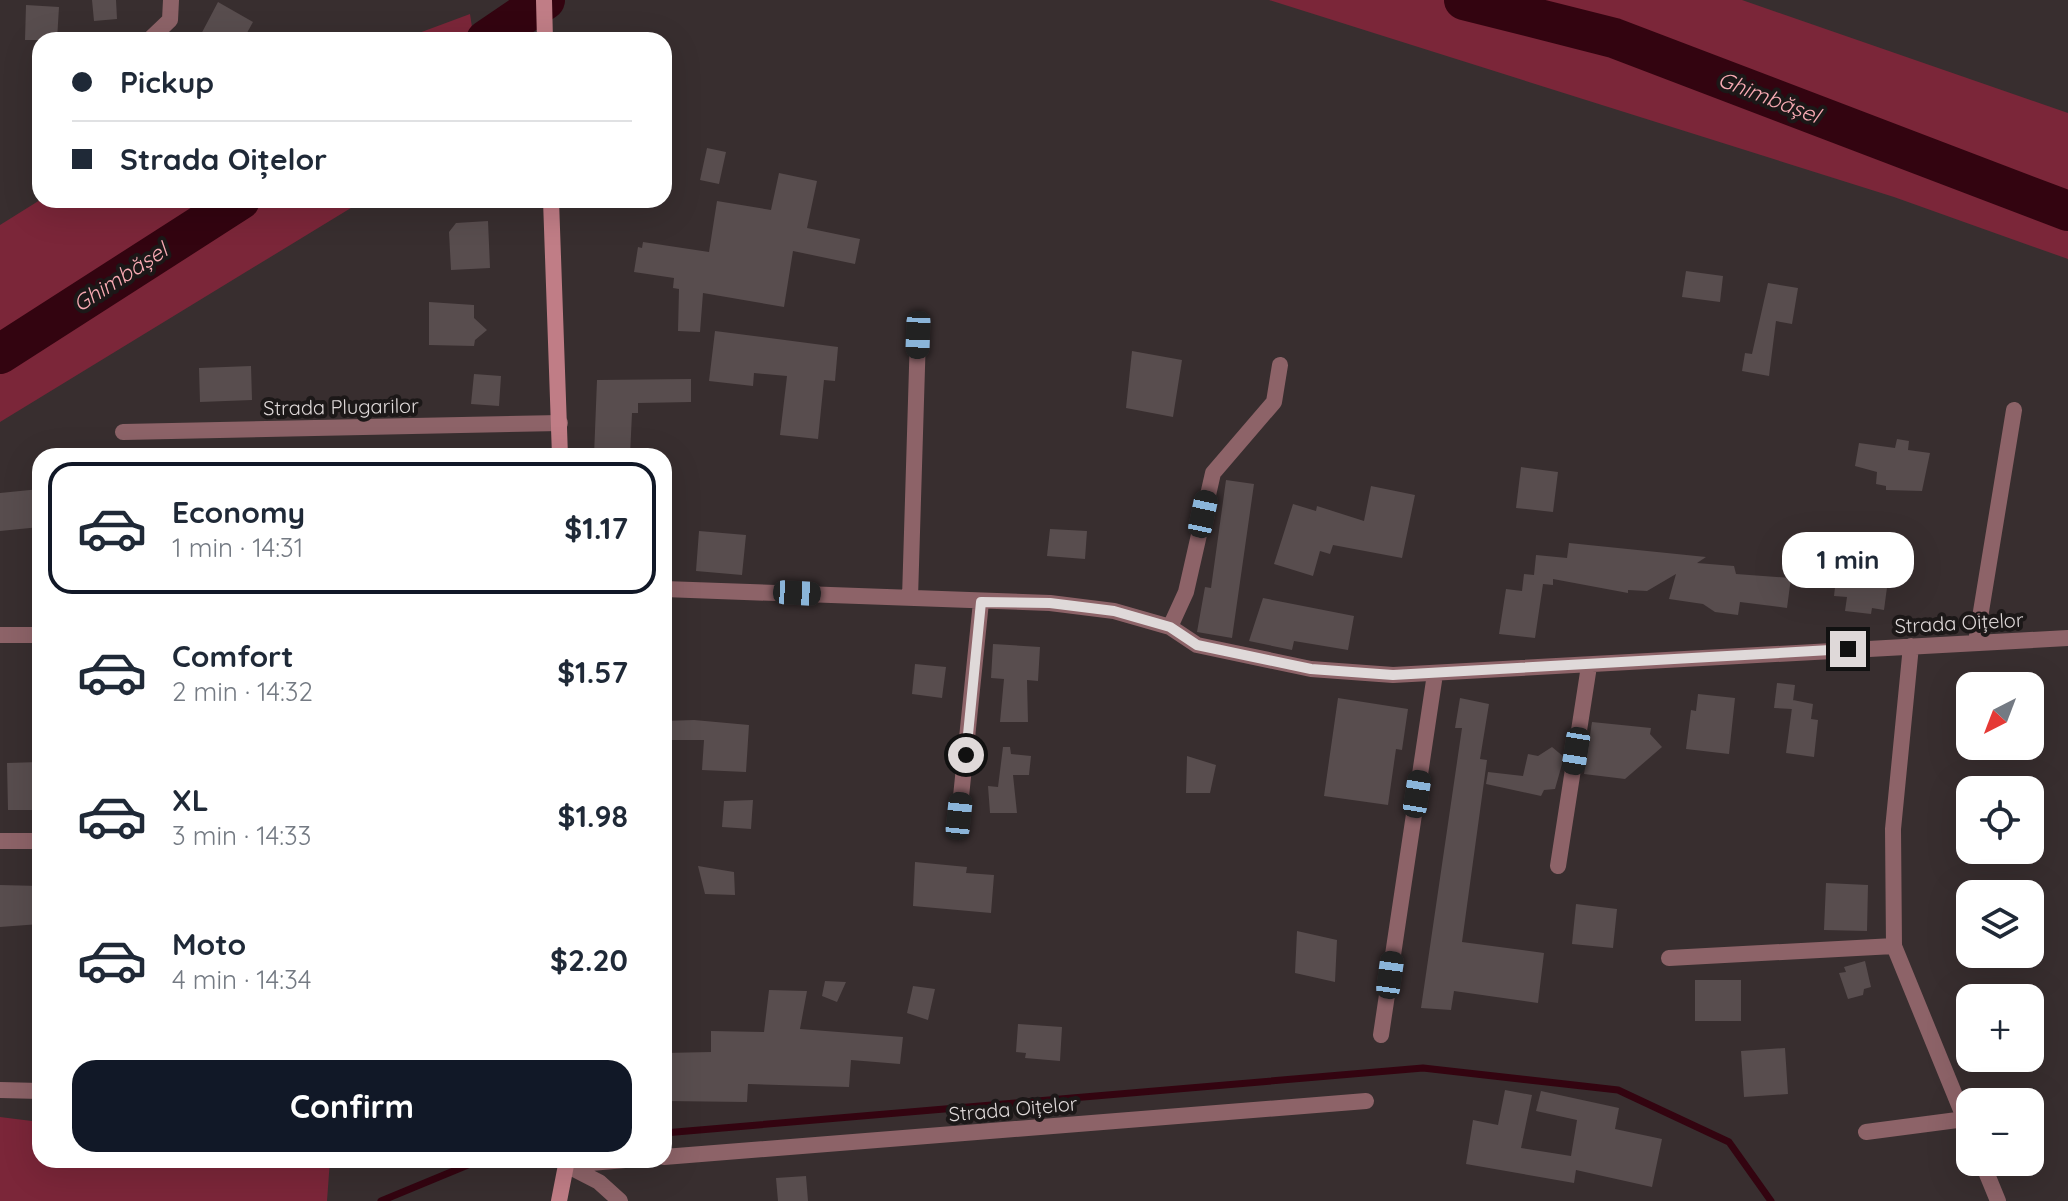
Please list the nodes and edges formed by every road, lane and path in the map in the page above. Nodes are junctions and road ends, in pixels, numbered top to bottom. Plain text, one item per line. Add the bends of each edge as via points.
1 (171, 0) edge
2 (544, 0) edge
3 (157, 32) edge
4 (545, 32) edge
5 (551, 208) edge
6 (918, 335) dead end
7 (1280, 365) dead end
8 (2014, 410) dead end
9 (560, 423) junction
10 (123, 432) dead end
11 (560, 448) edge
12 (672, 589) edge
13 (910, 598) junction
14 (981, 602) junction
15 (1170, 627) junction
16 (0, 635) edge
17 (32, 635) edge
18 (2068, 638) edge
19 (1976, 642) junction
20 (1911, 646) junction
21 (1589, 666) junction
22 (1435, 674) junction
23 (959, 816) dead end
24 (0, 841) edge
25 (32, 841) edge
26 (1558, 866) dead end
27 (1894, 946) junction
28 (1669, 958) dead end
29 (1381, 1035) dead end
30 (0, 1090) edge
31 (32, 1091) edge
32 (1956, 1097) edge
33 (1366, 1101) dead end
34 (1956, 1127) edge
35 (1866, 1132) dead end
36 (672, 1156) edge
37 (566, 1168) edge
38 (577, 1168) edge
39 (1988, 1176) edge
40 (559, 1201) edge
41 (620, 1201) edge
42 (1998, 1201) edge

1 - 3 street via 170,20
2 - 4 street
5 - 9 street
6 - 13 street
7 - 15 street via 1274,402 1213,473 1186,592
8 - 19 street
9 - 10 street, Strada Plugarilor
9 - 11 street
12 - 13 street, Strada Oițelor
13 - 14 street, Strada Oițelor
14 - 15 street, Strada Oițelor via 1114,611
14 - 23 street
15 - 22 street, Strada Oițelor via 1197,645 1311,669
16 - 17 street
18 - 19 street, Strada Oițelor
19 - 20 street, Strada Oițelor
20 - 21 street, Strada Oițelor
20 - 27 street via 1893,829
21 - 22 street, Strada Oițelor
21 - 26 street
22 - 29 street
24 - 25 street
27 - 28 street
27 - 32 street
30 - 31 street
33 - 36 street, Strada Oițelor
34 - 35 street
37 - 40 street
38 - 41 street
39 - 42 street

